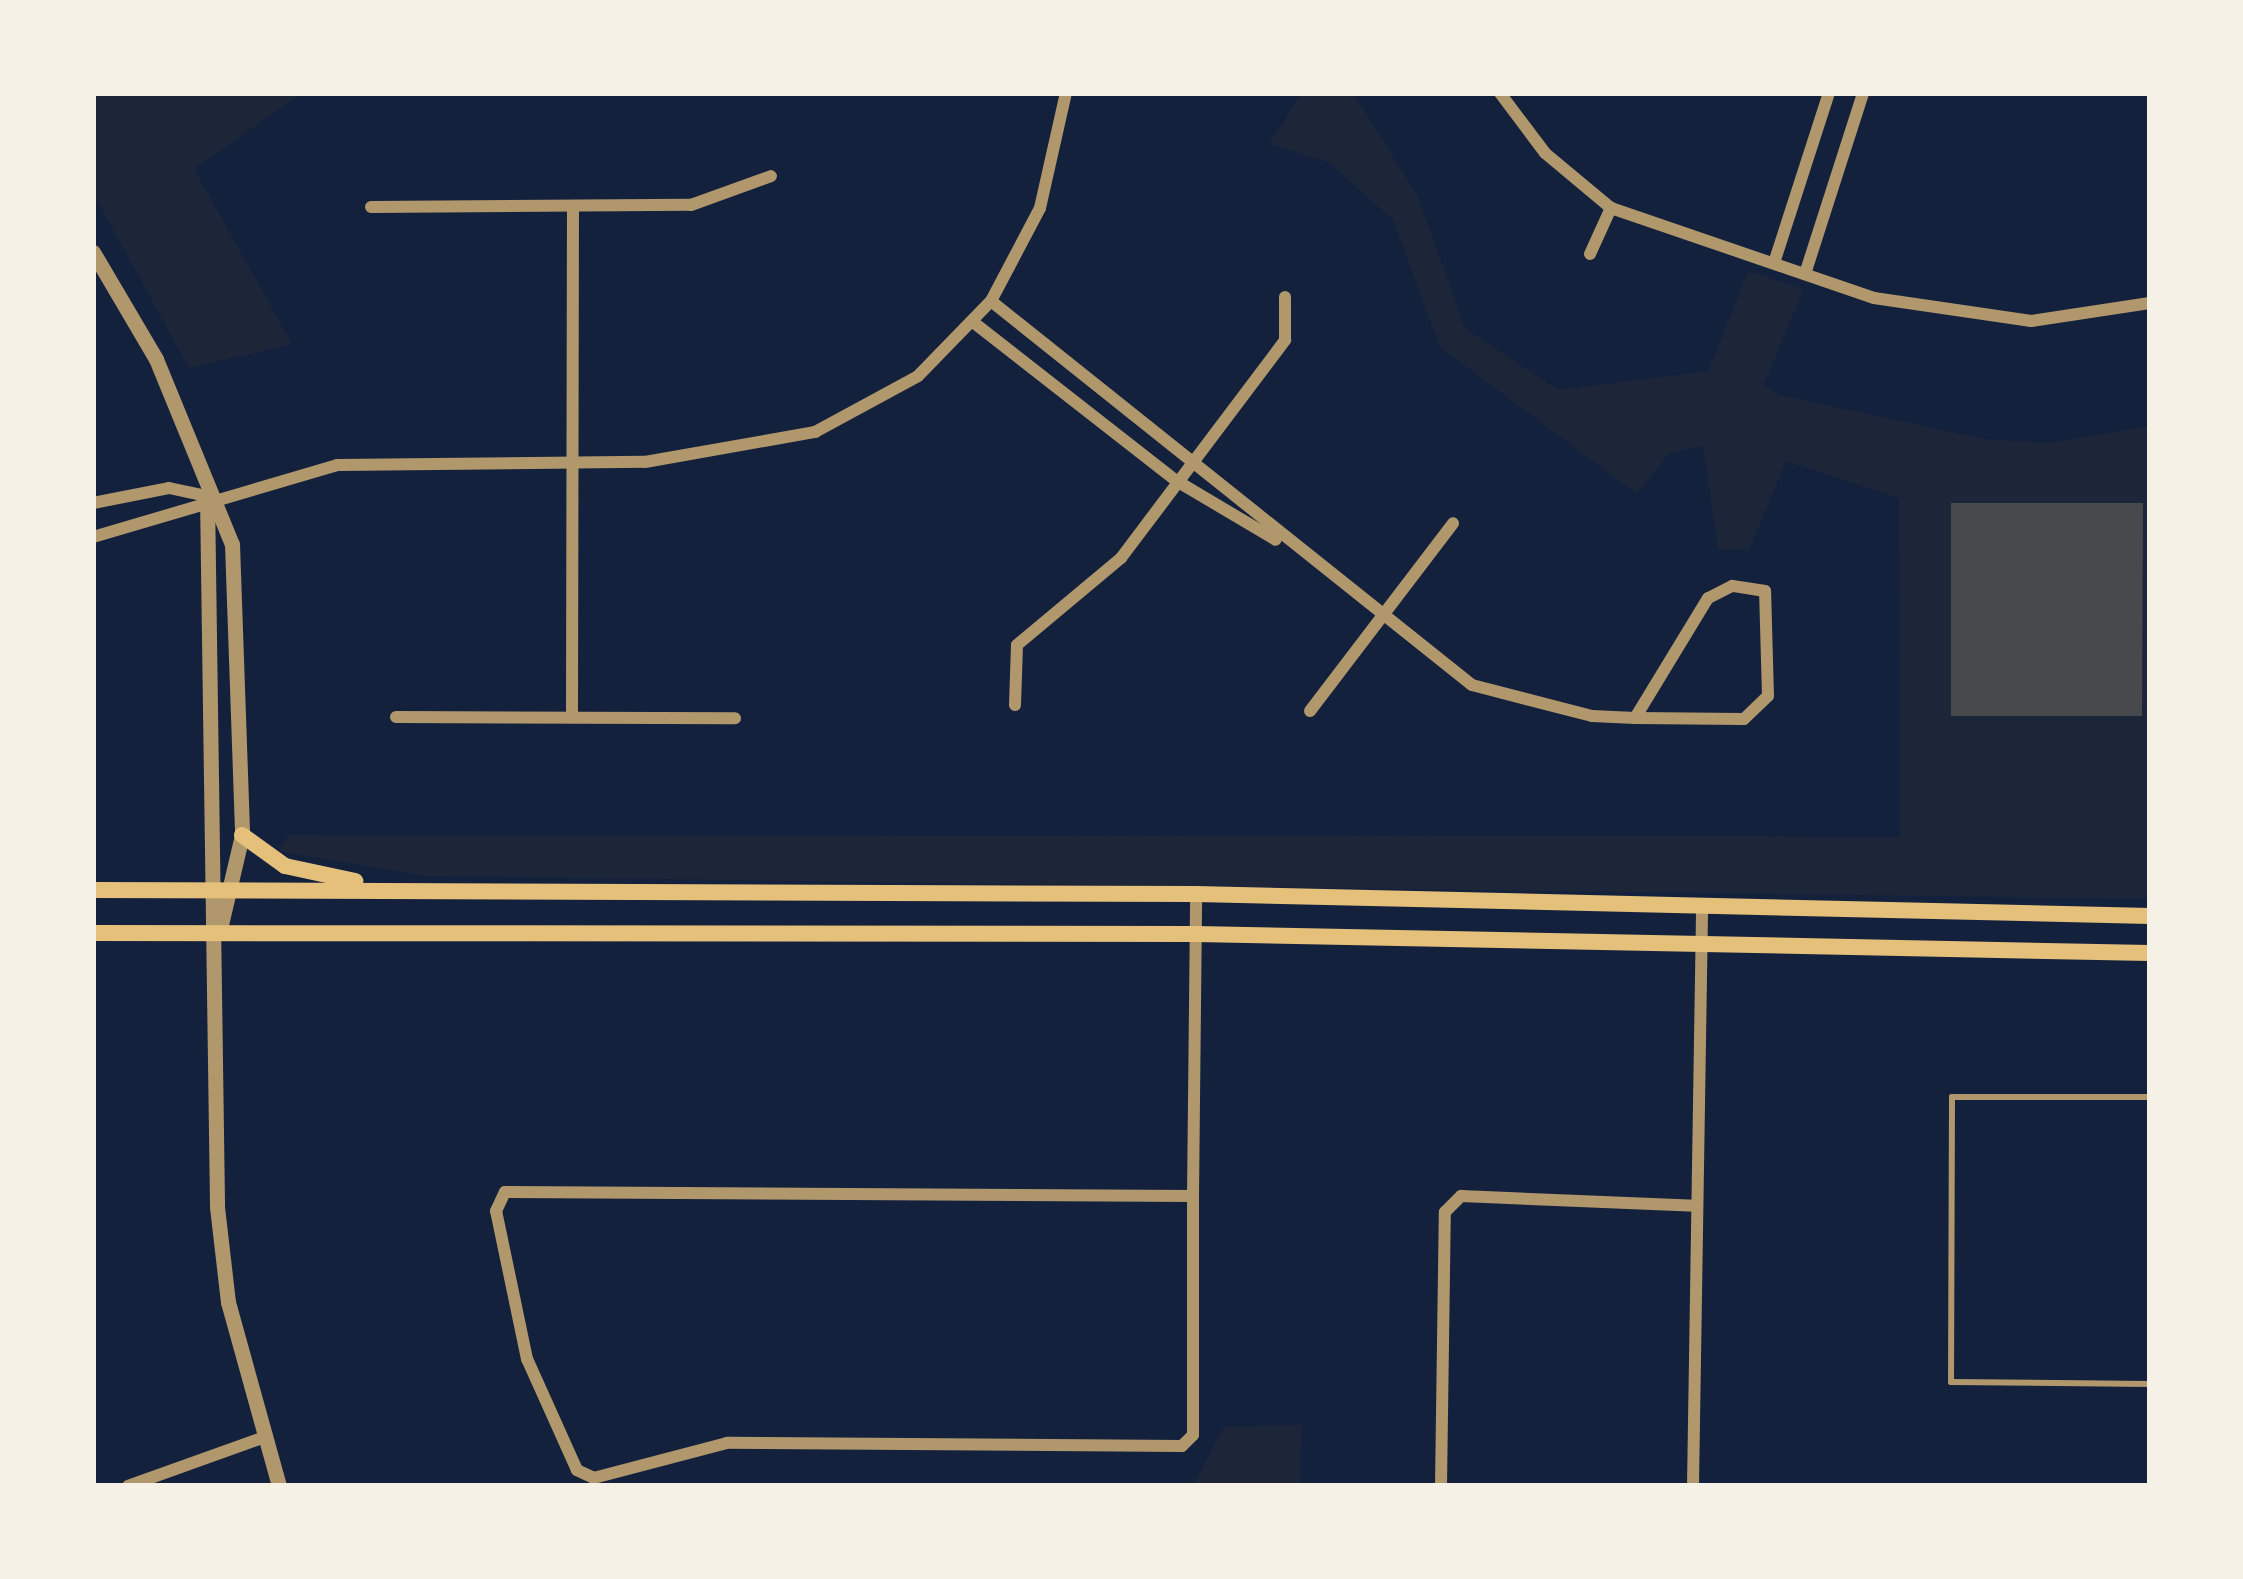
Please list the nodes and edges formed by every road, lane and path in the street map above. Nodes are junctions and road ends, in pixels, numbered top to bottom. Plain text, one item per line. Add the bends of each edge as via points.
1 (1066, 93) edge
2 (1500, 93) edge
3 (1829, 93) edge
4 (1863, 93) edge
5 (771, 176) dead end
6 (371, 207) dead end
7 (1611, 208) junction
8 (573, 211) junction
9 (93, 252) edge
10 (1591, 254) dead end
11 (1774, 263) junction
12 (1805, 274) junction
13 (1285, 296) dead end
14 (991, 301) junction
15 (2150, 303) edge
16 (973, 322) junction
17 (574, 461) junction
18 (1183, 469) junction
19 (207, 496) junction
20 (93, 502) edge
21 (1453, 523) dead end
22 (93, 537) edge
23 (1276, 540) junction
24 (1378, 618) junction
25 (1015, 705) dead end
26 (1310, 711) dead end
27 (572, 716) junction
28 (396, 717) dead end
29 (735, 718) dead end
30 (1635, 718) junction
31 (242, 835) junction
32 (386, 887) junction
33 (93, 890) edge
34 (206, 890) junction
35 (237, 891) junction
36 (1196, 894) junction
37 (1702, 912) junction
38 (2150, 916) edge
39 (93, 933) edge
40 (219, 933) junction
41 (1196, 934) junction
42 (1702, 949) junction
43 (2150, 953) edge
44 (2150, 1097) edge
45 (1193, 1196) junction
46 (1695, 1206) junction
47 (2150, 1384) edge
48 (262, 1438) junction
49 (128, 1486) edge
50 (279, 1486) edge
51 (1442, 1486) edge
52 (1693, 1486) edge

1 - 14 street via 1040,208
2 - 7 street via 1557,166
3 - 11 street
4 - 12 street
5 - 8 street via 691,206
6 - 8 street
7 - 10 street
7 - 11 street
8 - 17 street
9 - 19 street via 156,359
11 - 12 street
12 - 15 street via 1986,320
13 - 18 street via 1285,340
14 - 16 street
14 - 18 street
16 - 17 street via 918,376 815,432 727,455
16 - 18 street
17 - 19 street via 337,466
17 - 27 street
18 - 23 street
18 - 23 street
18 - 25 street via 1121,558 1017,645
19 - 20 street via 169,488
19 - 22 street via 176,520
19 - 31 street via 232,544
19 - 34 street
21 - 24 street
23 - 24 street
24 - 26 street
24 - 30 street via 1472,686 1528,705
27 - 28 street
27 - 29 street
30 - 30 street via 1744,718 1768,696 1765,592 1732,586 1708,598
31 - 32 main road via 285,866
31 - 35 street
32 - 35 main road
32 - 36 main road
33 - 34 main road
34 - 35 main road
34 - 40 street
35 - 40 street
36 - 37 main road
36 - 41 street
37 - 38 main road
37 - 42 street
39 - 40 main road
40 - 41 main road
40 - 48 street via 217,1207
41 - 42 main road
41 - 45 street
42 - 43 main road
42 - 46 street
44 - 47 lane via 1952,1096 1951,1382
45 - 45 street via 1193,1435 1182,1446 728,1443 595,1478 577,1470 527,1358 496,1211 505,1192
46 - 51 street via 1461,1196 1445,1212
46 - 52 street
48 - 49 street
48 - 50 street

